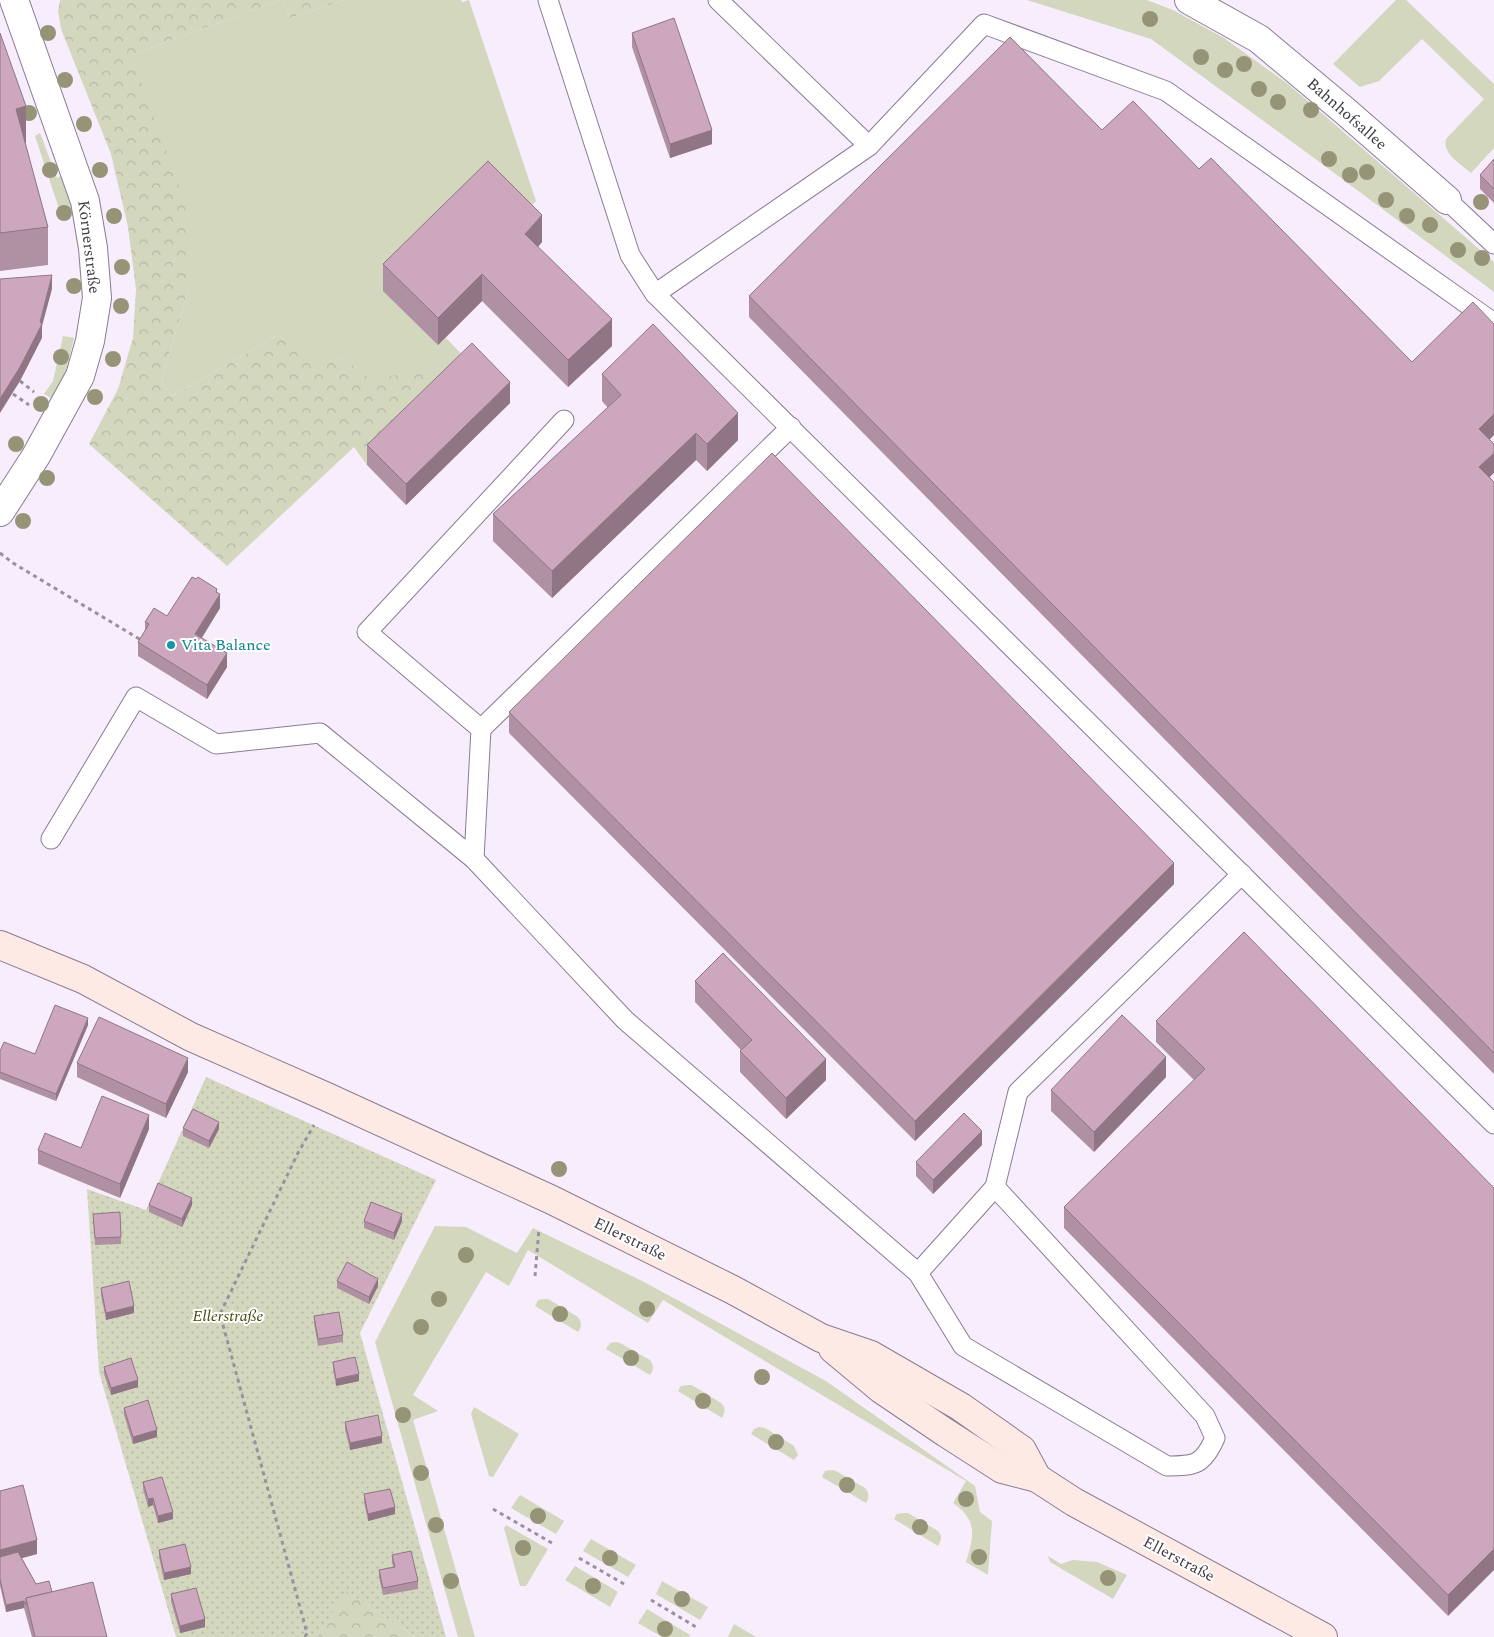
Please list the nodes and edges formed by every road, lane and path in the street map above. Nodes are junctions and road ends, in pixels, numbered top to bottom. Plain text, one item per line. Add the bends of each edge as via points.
1 (14, 0) edge
2 (548, 0) edge
3 (718, 0) edge
4 (1189, 0) edge
5 (869, 146) junction
6 (1447, 200) joint
7 (1494, 244) edge
8 (655, 294) junction
9 (1494, 323) edge
10 (564, 420) dead end
11 (791, 427) junction
12 (0, 512) edge
13 (0, 553) edge
14 (146, 643) edge
15 (481, 729) junction
16 (51, 839) dead end
17 (474, 859) junction
18 (1242, 874) junction
19 (0, 944) edge
20 (317, 1120) dead end
21 (1494, 1124) edge
22 (995, 1187) junction
23 (540, 1224) dead end
24 (918, 1273) junction
25 (535, 1276) dead end
26 (493, 1509) dead end
27 (552, 1542) dead end
28 (579, 1558) dead end
29 (624, 1584) dead end
30 (651, 1600) dead end
31 (696, 1627) dead end
32 (305, 1637) edge
33 (1324, 1637) edge

1 - 12 street, Körnerstraße via 85,201 97,298 80,376 36,456
2 - 8 lane via 630,255
3 - 5 lane
4 - 6 street, Bahnhofsallee via 1259,39
5 - 8 lane
5 - 9 lane via 984,24 1166,91
6 - 7 lane, Bahnhofsallee
8 - 11 lane
10 - 15 lane via 367,632
11 - 15 lane
11 - 18 lane
13 - 14 path
15 - 17 lane
16 - 17 lane via 136,697 216,744 320,733
17 - 24 lane via 625,1020
18 - 21 lane
18 - 22 lane via 1018,1092
19 - 33 main road, Ellerstraße via 83,979 191,1037 552,1200 733,1290 821,1338 881,1389 1002,1469 1037,1478 1074,1502
20 - 32 path via 220,1314 307,1633
22 - 24 lane
22 - 24 lane via 1205,1416 1215,1438 1208,1455 1190,1466 1167,1466 963,1346
23 - 25 path
26 - 27 path
28 - 29 path
30 - 31 path

